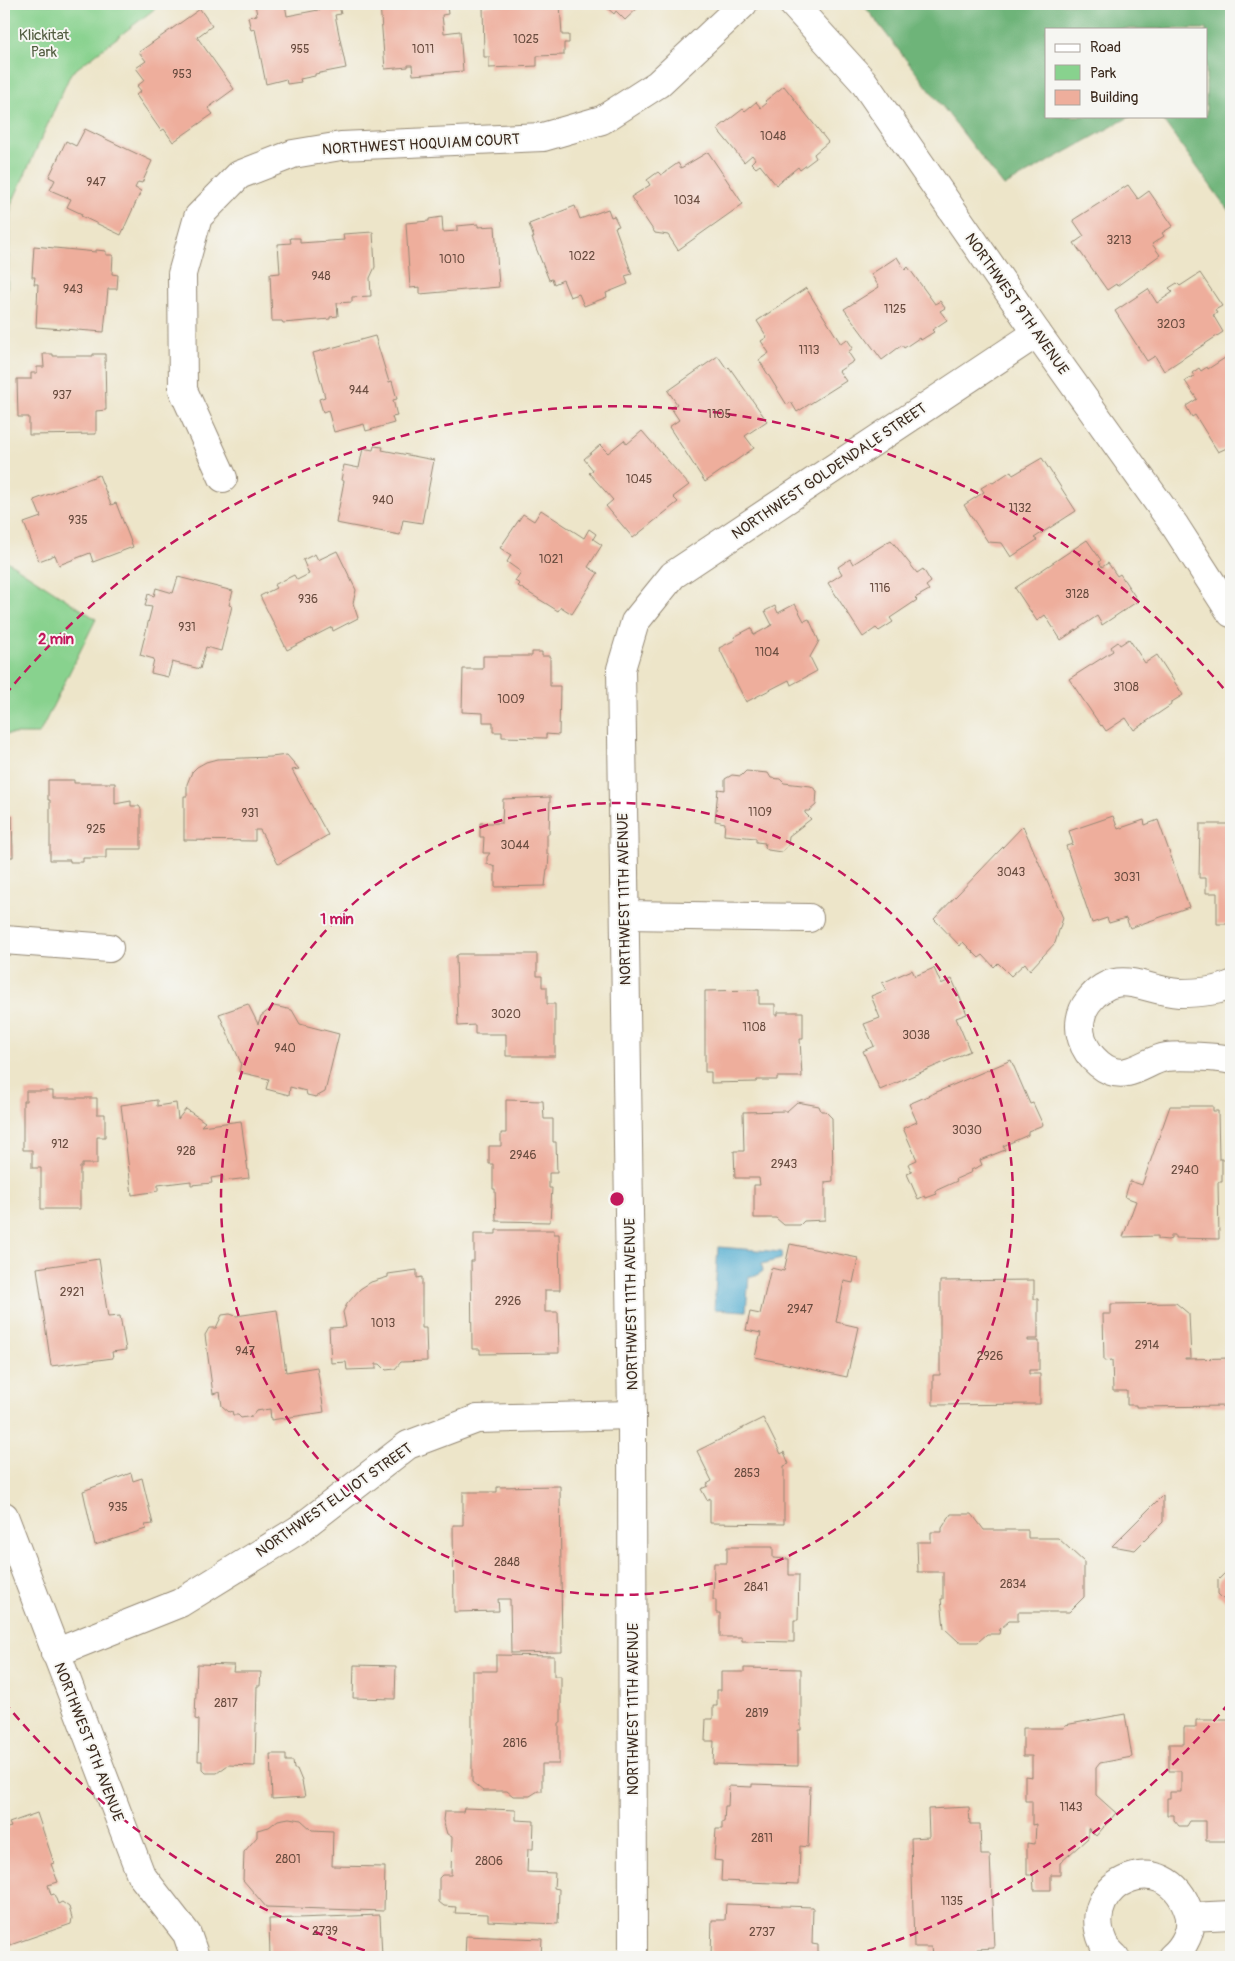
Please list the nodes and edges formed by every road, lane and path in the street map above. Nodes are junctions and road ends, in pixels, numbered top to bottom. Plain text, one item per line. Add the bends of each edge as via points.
1 (15, 4) edge
2 (743, 4) edge
3 (793, 4) edge
4 (4, 8) edge
5 (1037, 333) junction
6 (223, 478) dead end
7 (1231, 613) edge
8 (635, 622) joint
9 (625, 915) junction
10 (809, 918) dead end
11 (4, 940) edge
12 (109, 948) dead end
13 (1231, 985) edge
14 (1231, 1060) edge
15 (632, 1415) junction
16 (4, 1516) edge
17 (55, 1653) junction
18 (1231, 1915) edge
19 (1190, 1917) junction
20 (195, 1957) edge
21 (633, 1957) edge
22 (1115, 1957) edge
23 (1172, 1957) edge

1 - 4 path
2 - 6 street, NORTHWEST HOQUIAM COURT via 658,84 602,120 543,137 341,146 293,154 239,175 198,218 182,274 182,390
3 - 5 street, NORTHWEST 9TH AVENUE via 863,81
5 - 7 street, NORTHWEST 9TH AVENUE via 1175,526
5 - 8 street, NORTHWEST GOLDENDALE STREET via 673,575
8 - 9 street, NORTHWEST 11TH AVENUE via 621,670
9 - 10 street
9 - 15 street, NORTHWEST 11TH AVENUE
11 - 12 street
13 - 14 street via 1220,990 1178,993 1121,982 1094,994 1084,1007 1080,1022 1081,1037 1087,1051 1097,1063 1110,1070 1126,1073 1166,1057
15 - 17 street, NORTHWEST ELLIOT STREET via 477,1419 408,1445 298,1530 180,1603
15 - 21 street, NORTHWEST 11TH AVENUE
16 - 17 street, NORTHWEST 9TH AVENUE
17 - 20 street, NORTHWEST 9TH AVENUE via 141,1875 187,1934
18 - 19 street
19 - 22 street via 1185,1899 1158,1877 1140,1875 1122,1880 1108,1892 1100,1908 1098,1926 1103,1944
19 - 23 street via 1189,1934 1180,1951

